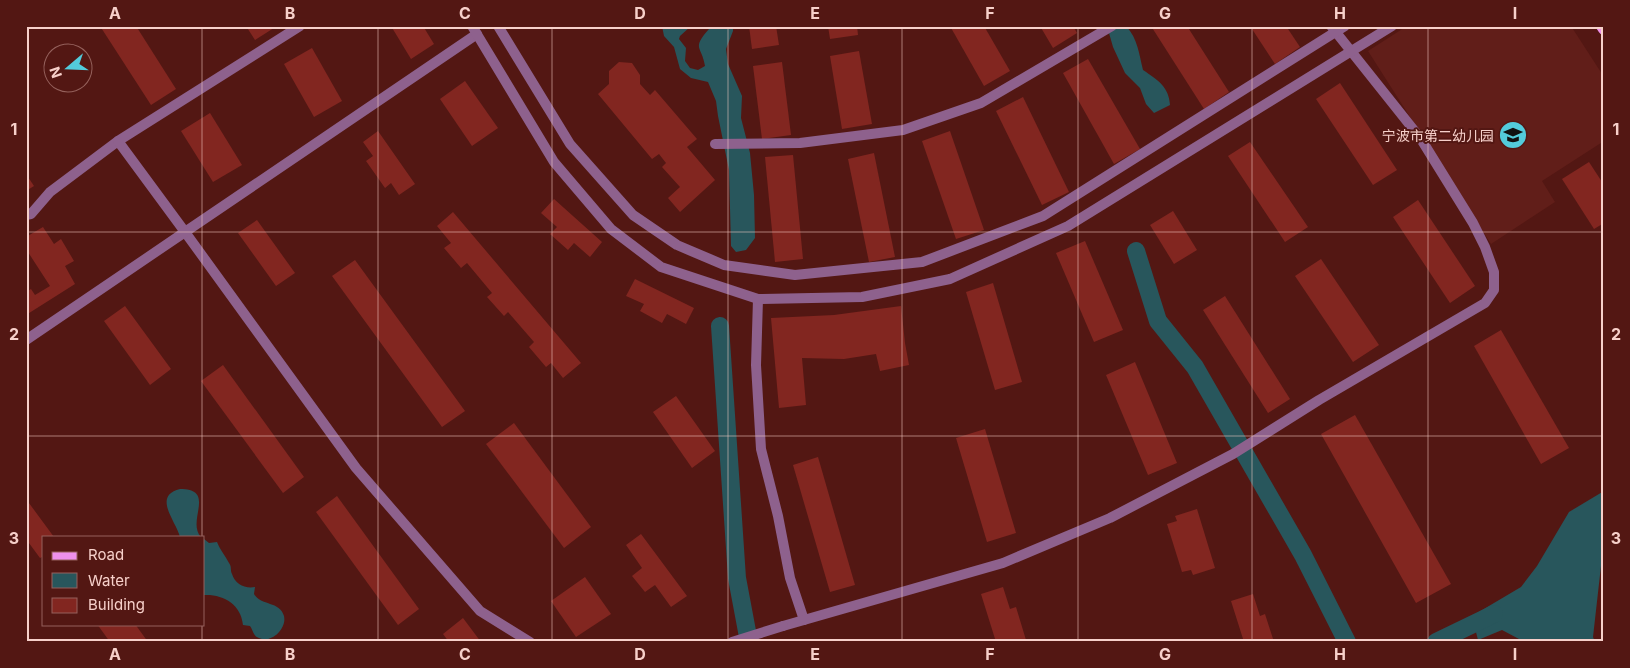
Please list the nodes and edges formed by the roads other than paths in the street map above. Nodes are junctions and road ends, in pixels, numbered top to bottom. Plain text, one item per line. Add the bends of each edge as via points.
1 (300, 26) edge
2 (498, 26) edge
3 (1112, 26) edge
4 (1345, 26) edge
5 (1392, 26) edge
6 (1602, 26) edge
7 (1333, 29) edge
8 (1604, 29) edge
9 (474, 30) edge
10 (1350, 52) junction
11 (118, 141) junction
12 (715, 144) dead end
13 (26, 215) edge
14 (185, 232) junction
15 (758, 299) junction
16 (26, 340) edge
17 (804, 620) junction
18 (530, 642) edge
19 (732, 642) edge

1 - 11 street
2 - 7 street via 570,144 633,216 677,245 724,265 795,275 922,262 1043,216
3 - 12 street via 981,103 904,130 800,143
4 - 7 street
5 - 10 street
6 - 8 main road
7 - 10 street
9 - 14 street
9 - 15 street via 554,162 611,229 661,267
10 - 15 street via 1068,226 950,280 862,297
10 - 17 street via 1421,139 1473,223 1494,272 1494,290 1485,304 1233,454 1110,518 1003,563
11 - 13 street via 50,192 31,214
11 - 14 street
14 - 16 street
14 - 18 street via 356,468 480,611
15 - 17 street via 756,365 761,449 790,578
17 - 19 street

